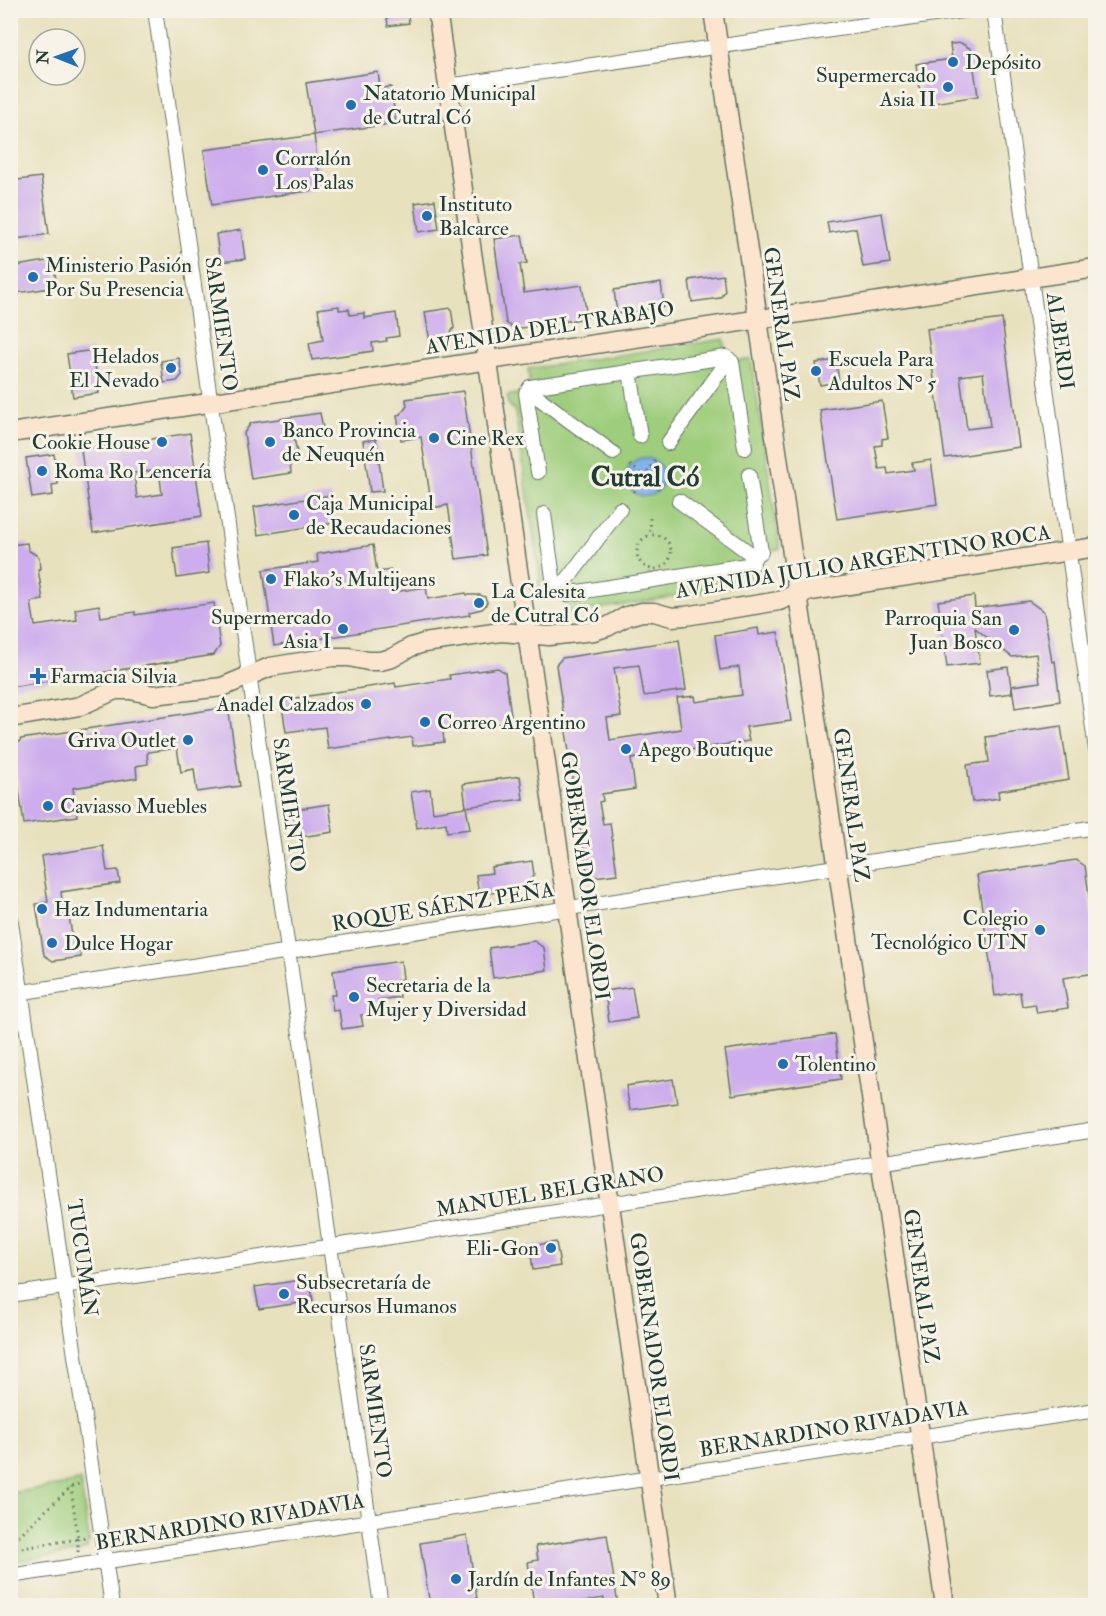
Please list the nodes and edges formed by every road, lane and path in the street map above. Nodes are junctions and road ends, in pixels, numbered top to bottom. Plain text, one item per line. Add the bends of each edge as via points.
1 (155, 10) edge
2 (437, 10) edge
3 (713, 10) edge
4 (968, 10) edge
5 (994, 10) edge
6 (718, 47) junction
7 (448, 86) junction
8 (1095, 268) edge
9 (1030, 278) junction
10 (758, 320) junction
11 (729, 359) junction
12 (487, 361) junction
13 (630, 371) junction
14 (528, 390) junction
15 (210, 403) junction
16 (10, 433) edge
17 (640, 436) dead end
18 (669, 443) dead end
19 (745, 448) dead end
20 (612, 453) dead end
21 (655, 461) dead end
22 (630, 465) dead end
23 (538, 472) dead end
24 (749, 475) dead end
25 (645, 477) junction
26 (660, 489) dead end
27 (634, 492) dead end
28 (679, 501) dead end
29 (620, 509) dead end
30 (544, 514) dead end
31 (650, 518) dead end
32 (651, 536) junction
33 (1095, 547) edge
34 (1068, 551) junction
35 (756, 557) junction
36 (560, 589) junction
37 (798, 593) junction
38 (527, 634) junction
39 (249, 676) junction
40 (10, 718) edge
41 (1095, 750) edge
42 (1095, 827) edge
43 (837, 867) junction
44 (567, 909) junction
45 (10, 916) edge
46 (288, 952) junction
47 (16, 993) edge
48 (1095, 1130) edge
49 (880, 1163) junction
50 (609, 1204) junction
51 (330, 1247) junction
52 (65, 1287) junction
53 (10, 1295) edge
54 (1095, 1410) edge
55 (920, 1437) junction
56 (649, 1479) junction
57 (81, 1483) dead end
58 (71, 1487) junction
59 (369, 1521) junction
60 (89, 1536) dead end
61 (78, 1539) junction
62 (10, 1544) edge
63 (10, 1550) edge
64 (78, 1552) dead end
65 (106, 1562) junction
66 (10, 1576) edge
67 (112, 1605) edge
68 (381, 1605) edge
69 (668, 1605) edge
70 (945, 1605) edge

1 - 15 street, SARMIENTO
2 - 7 street, GOBERNADOR ELORDI
3 - 6 street, GENERAL PAZ
4 - 6 street
5 - 9 street, ALBERDI
6 - 7 street
6 - 10 street, GENERAL PAZ
7 - 12 street, GOBERNADOR ELORDI
8 - 9 street, AVENIDA DEL TRABAJO
9 - 10 street, AVENIDA DEL TRABAJO
9 - 34 street, ALBERDI
10 - 12 street, AVENIDA DEL TRABAJO
10 - 37 street, GENERAL PAZ
11 - 13 street
11 - 18 street
11 - 19 street
12 - 15 street, AVENIDA DEL TRABAJO
12 - 38 street, GOBERNADOR ELORDI
13 - 14 street
13 - 17 street
14 - 20 street
14 - 23 street
15 - 16 street, AVENIDA DEL TRABAJO
15 - 39 street, SARMIENTO
21 - 25 path
22 - 25 path
24 - 35 street
25 - 26 path
25 - 27 path
28 - 35 street
29 - 36 street
30 - 36 street
31 - 32 path
32 - 32 path via 642,540 637,554 642,564 657,569 669,559 671,549 666,540
33 - 34 street, AVENIDA JULIO ARGENTINO ROCA
34 - 37 street, AVENIDA JULIO ARGENTINO ROCA
34 - 41 street, ALBERDI
35 - 36 street
37 - 38 street, AVENIDA JULIO ARGENTINO ROCA via 778,601 685,616 638,612 594,631
37 - 43 street, GENERAL PAZ
38 - 39 street, AVENIDA JULIO ARGENTINO ROCA via 499,632 424,643 380,661 336,657 273,667
38 - 44 street, GOBERNADOR ELORDI
39 - 40 street, AVENIDA JULIO ARGENTINO ROCA via 222,687 158,694 115,690 80,706
39 - 46 street, SARMIENTO
42 - 43 street, ROQUE SÁENZ PEÑA
43 - 44 street, ROQUE SÁENZ PEÑA
43 - 49 street, GENERAL PAZ
44 - 46 street, ROQUE SÁENZ PEÑA
44 - 50 street, GOBERNADOR ELORDI
45 - 47 street, TUCUMÁN
46 - 47 street, ROQUE SÁENZ PEÑA
46 - 51 street, SARMIENTO
47 - 52 street, TUCUMÁN
48 - 49 street, MANUEL BELGRANO
49 - 50 street, MANUEL BELGRANO
49 - 55 street, GENERAL PAZ
50 - 51 street, MANUEL BELGRANO
50 - 56 street, GOBERNADOR ELORDI
51 - 52 street, MANUEL BELGRANO
51 - 59 street, SARMIENTO
52 - 53 street, MANUEL BELGRANO
52 - 65 street, TUCUMÁN
54 - 55 street, BERNARDINO RIVADAVIA
55 - 56 street, BERNARDINO RIVADAVIA
55 - 70 street, GENERAL PAZ
56 - 59 street, BERNARDINO RIVADAVIA
56 - 69 street, GOBERNADOR ELORDI
57 - 58 path
58 - 61 path
58 - 62 path
59 - 65 street, BERNARDINO RIVADAVIA
59 - 68 street, SARMIENTO
60 - 61 path
61 - 63 path
61 - 64 path
65 - 66 street, BERNARDINO RIVADAVIA
65 - 67 street, TUCUMÁN

